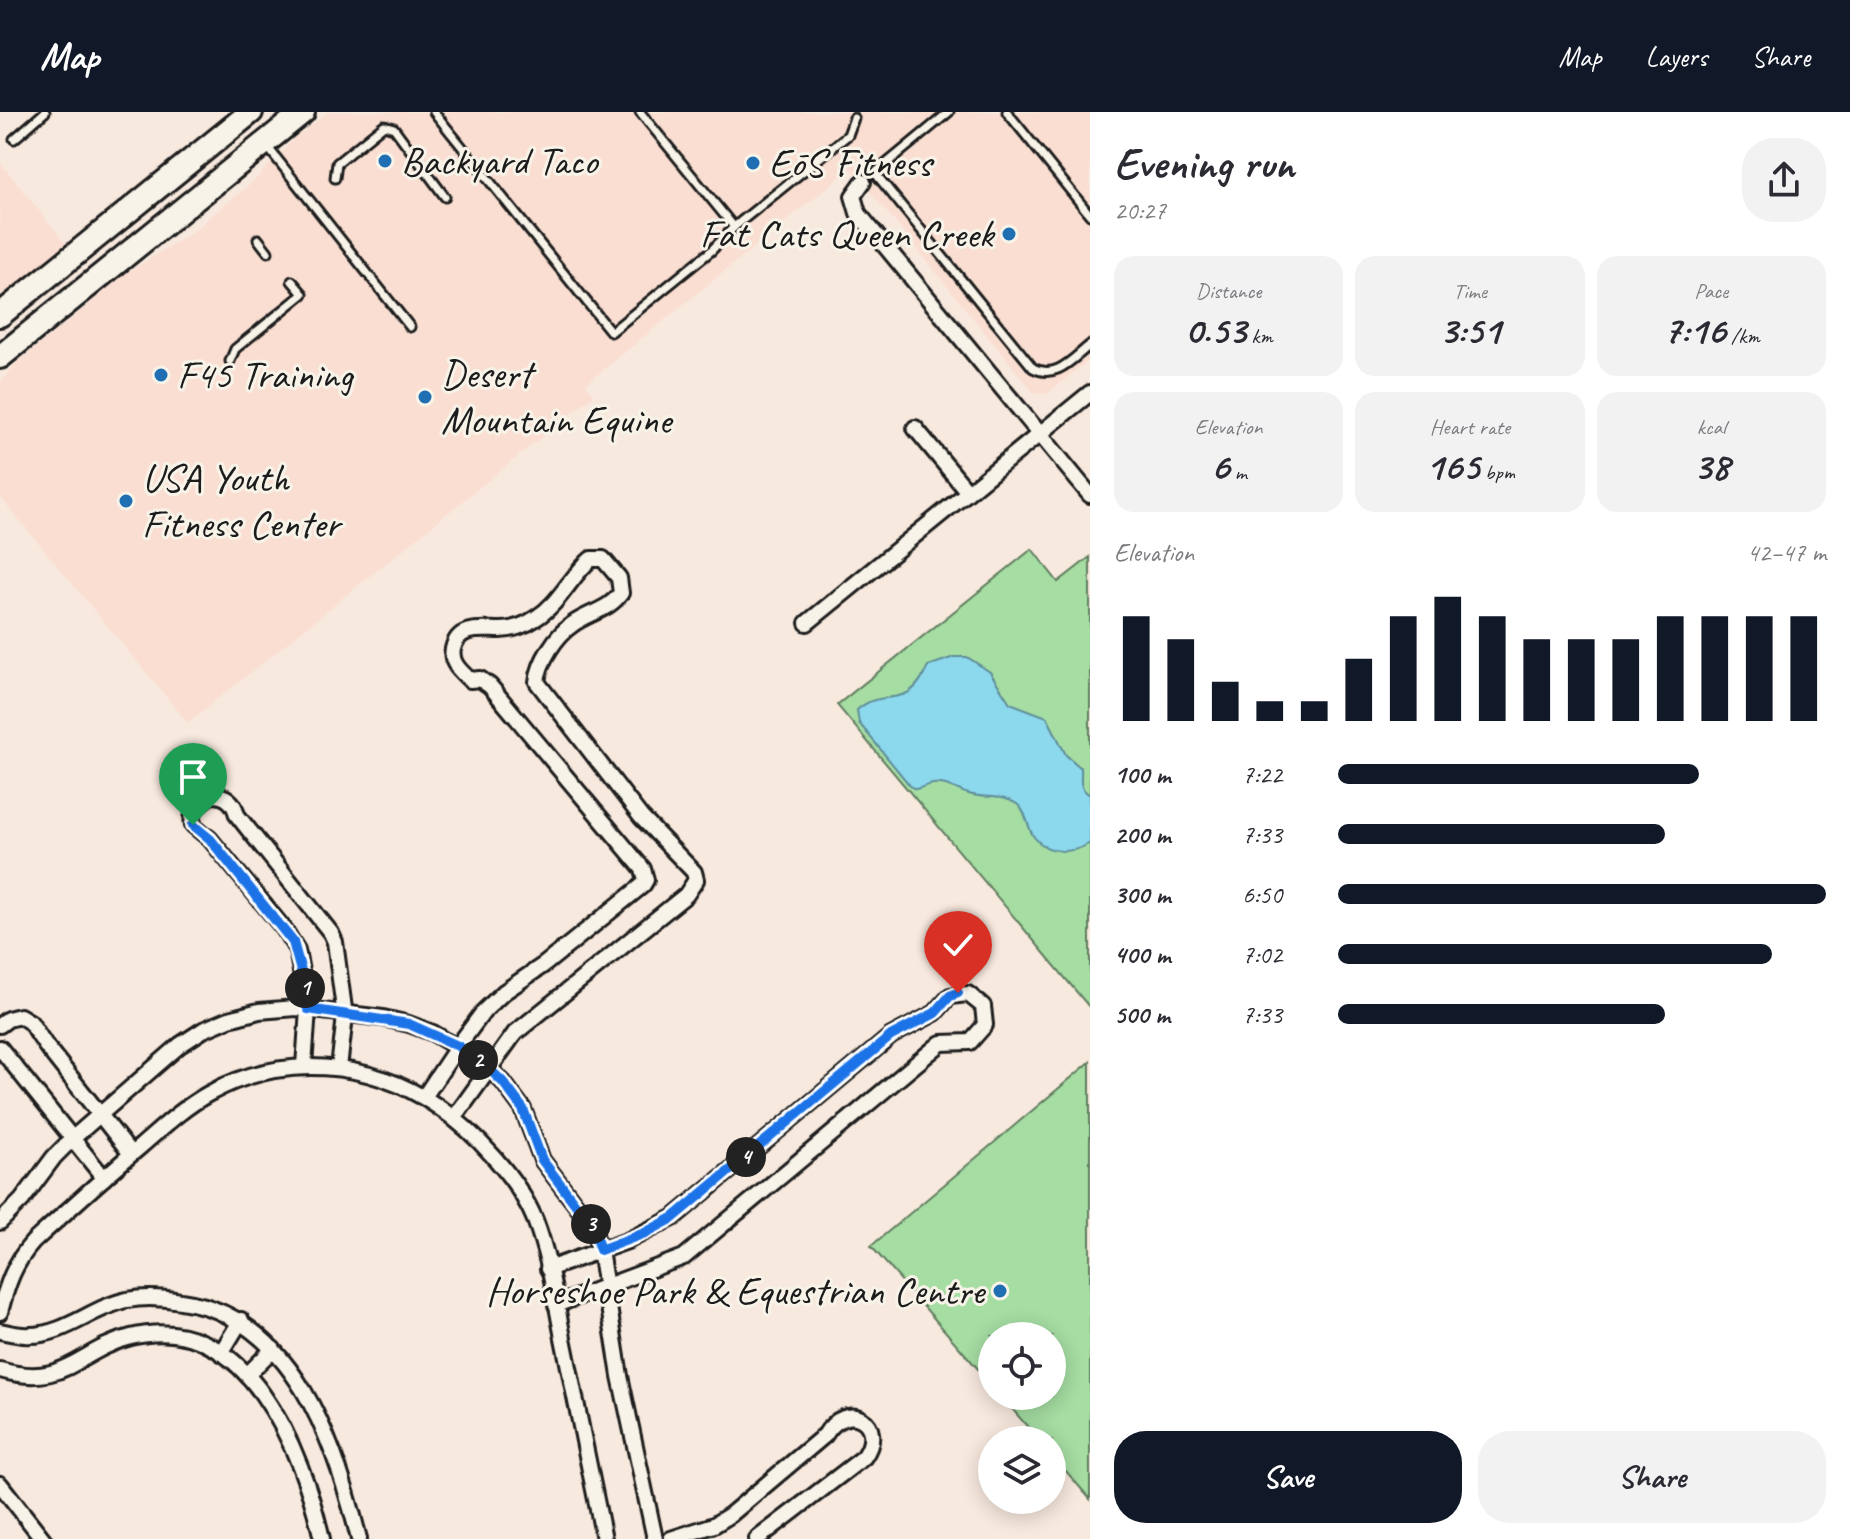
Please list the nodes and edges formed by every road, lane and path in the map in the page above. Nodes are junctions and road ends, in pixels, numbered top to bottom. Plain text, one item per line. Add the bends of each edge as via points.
1 (45, 112) edge
2 (303, 112) edge
3 (434, 112) edge
4 (640, 112) edge
5 (949, 112) edge
6 (1007, 112) edge
7 (244, 113) edge
8 (854, 118) dead end
9 (14, 139) dead end
10 (265, 143) junction
11 (875, 173) junction
12 (335, 178) dead end
13 (863, 182) joint
14 (445, 197) dead end
15 (1090, 215) edge
16 (734, 227) junction
17 (258, 239) dead end
18 (268, 252) dead end
19 (292, 281) dead end
20 (0, 315) edge
21 (410, 327) dead end
22 (1090, 345) edge
23 (0, 357) edge
24 (230, 361) dead end
25 (1090, 393) edge
26 (915, 428) dead end
27 (1040, 434) junction
28 (968, 492) junction
29 (1090, 495) edge
30 (807, 623) dead end
31 (308, 1009) junction
32 (345, 1016) junction
33 (0, 1025) edge
34 (458, 1046) junction
35 (0, 1048) edge
36 (304, 1066) junction
37 (339, 1068) junction
38 (489, 1069) junction
39 (424, 1097) junction
40 (99, 1115) junction
41 (454, 1118) junction
42 (73, 1138) junction
43 (131, 1154) junction
44 (104, 1178) junction
45 (0, 1222) edge
46 (600, 1250) junction
47 (548, 1269) junction
48 (606, 1287) junction
49 (556, 1305) junction
50 (0, 1312) edge
51 (241, 1320) junction
52 (0, 1331) edge
53 (273, 1349) junction
54 (221, 1353) junction
55 (0, 1370) edge
56 (248, 1374) junction
57 (0, 1484) edge
58 (43, 1539) edge
59 (322, 1539) edge
60 (359, 1539) edge
61 (604, 1539) edge
62 (655, 1539) edge
63 (671, 1539) edge
64 (757, 1539) edge

1 - 9 lane
2 - 10 main road
3 - 16 lane via 611,332
4 - 16 lane
5 - 11 lane
6 - 15 lane
7 - 10 main road
7 - 20 main road
8 - 16 lane via 848,135
10 - 21 lane
10 - 23 main road
11 - 13 lane
11 - 22 lane via 1033,368 1052,373
12 - 14 lane via 337,163 384,125 394,128
13 - 27 street via 853,196 858,213
17 - 18 lane
19 - 24 lane via 303,294 235,349
25 - 27 street
26 - 28 street
27 - 28 street
27 - 29 street
28 - 30 street
31 - 32 street
31 - 32 street via 293,942 193,825 195,808 211,795 231,801 331,933
31 - 36 street
31 - 40 street via 259,1011 203,1030
32 - 34 street via 409,1024
32 - 37 street
33 - 40 street via 20,1016 30,1022
34 - 38 street
34 - 38 street via 504,992 646,880 632,855 490,686 470,680 452,658 461,634 525,624 561,597 591,559 603,559 619,578 621,593 614,603 571,625 541,661 537,682 696,880 686,895 515,1033
34 - 39 street
35 - 42 street
36 - 37 street
36 - 43 street via 232,1081 170,1119
37 - 39 street via 385,1079
38 - 41 street
38 - 46 street via 523,1109 542,1160 592,1226
39 - 41 street
40 - 42 street
40 - 43 street
41 - 47 street via 522,1194
42 - 44 street
42 - 45 street
43 - 44 street
44 - 50 street via 21,1256
46 - 47 street
46 - 48 street
46 - 48 street via 673,1218 891,1036 935,1013 950,996 968,994 983,1006 985,1025 970,1042 941,1043 696,1249
47 - 49 street
48 - 49 street
48 - 62 street
49 - 61 street
51 - 52 street via 190,1302 150,1298 111,1305 47,1334
51 - 53 street
51 - 54 street
53 - 56 street
53 - 60 street via 326,1436
54 - 55 street via 195,1340 145,1334 44,1375
54 - 56 street
56 - 59 street via 273,1409
57 - 58 street
63 - 64 street via 730,1515 825,1435 833,1422 849,1415 864,1419 871,1446 864,1457

